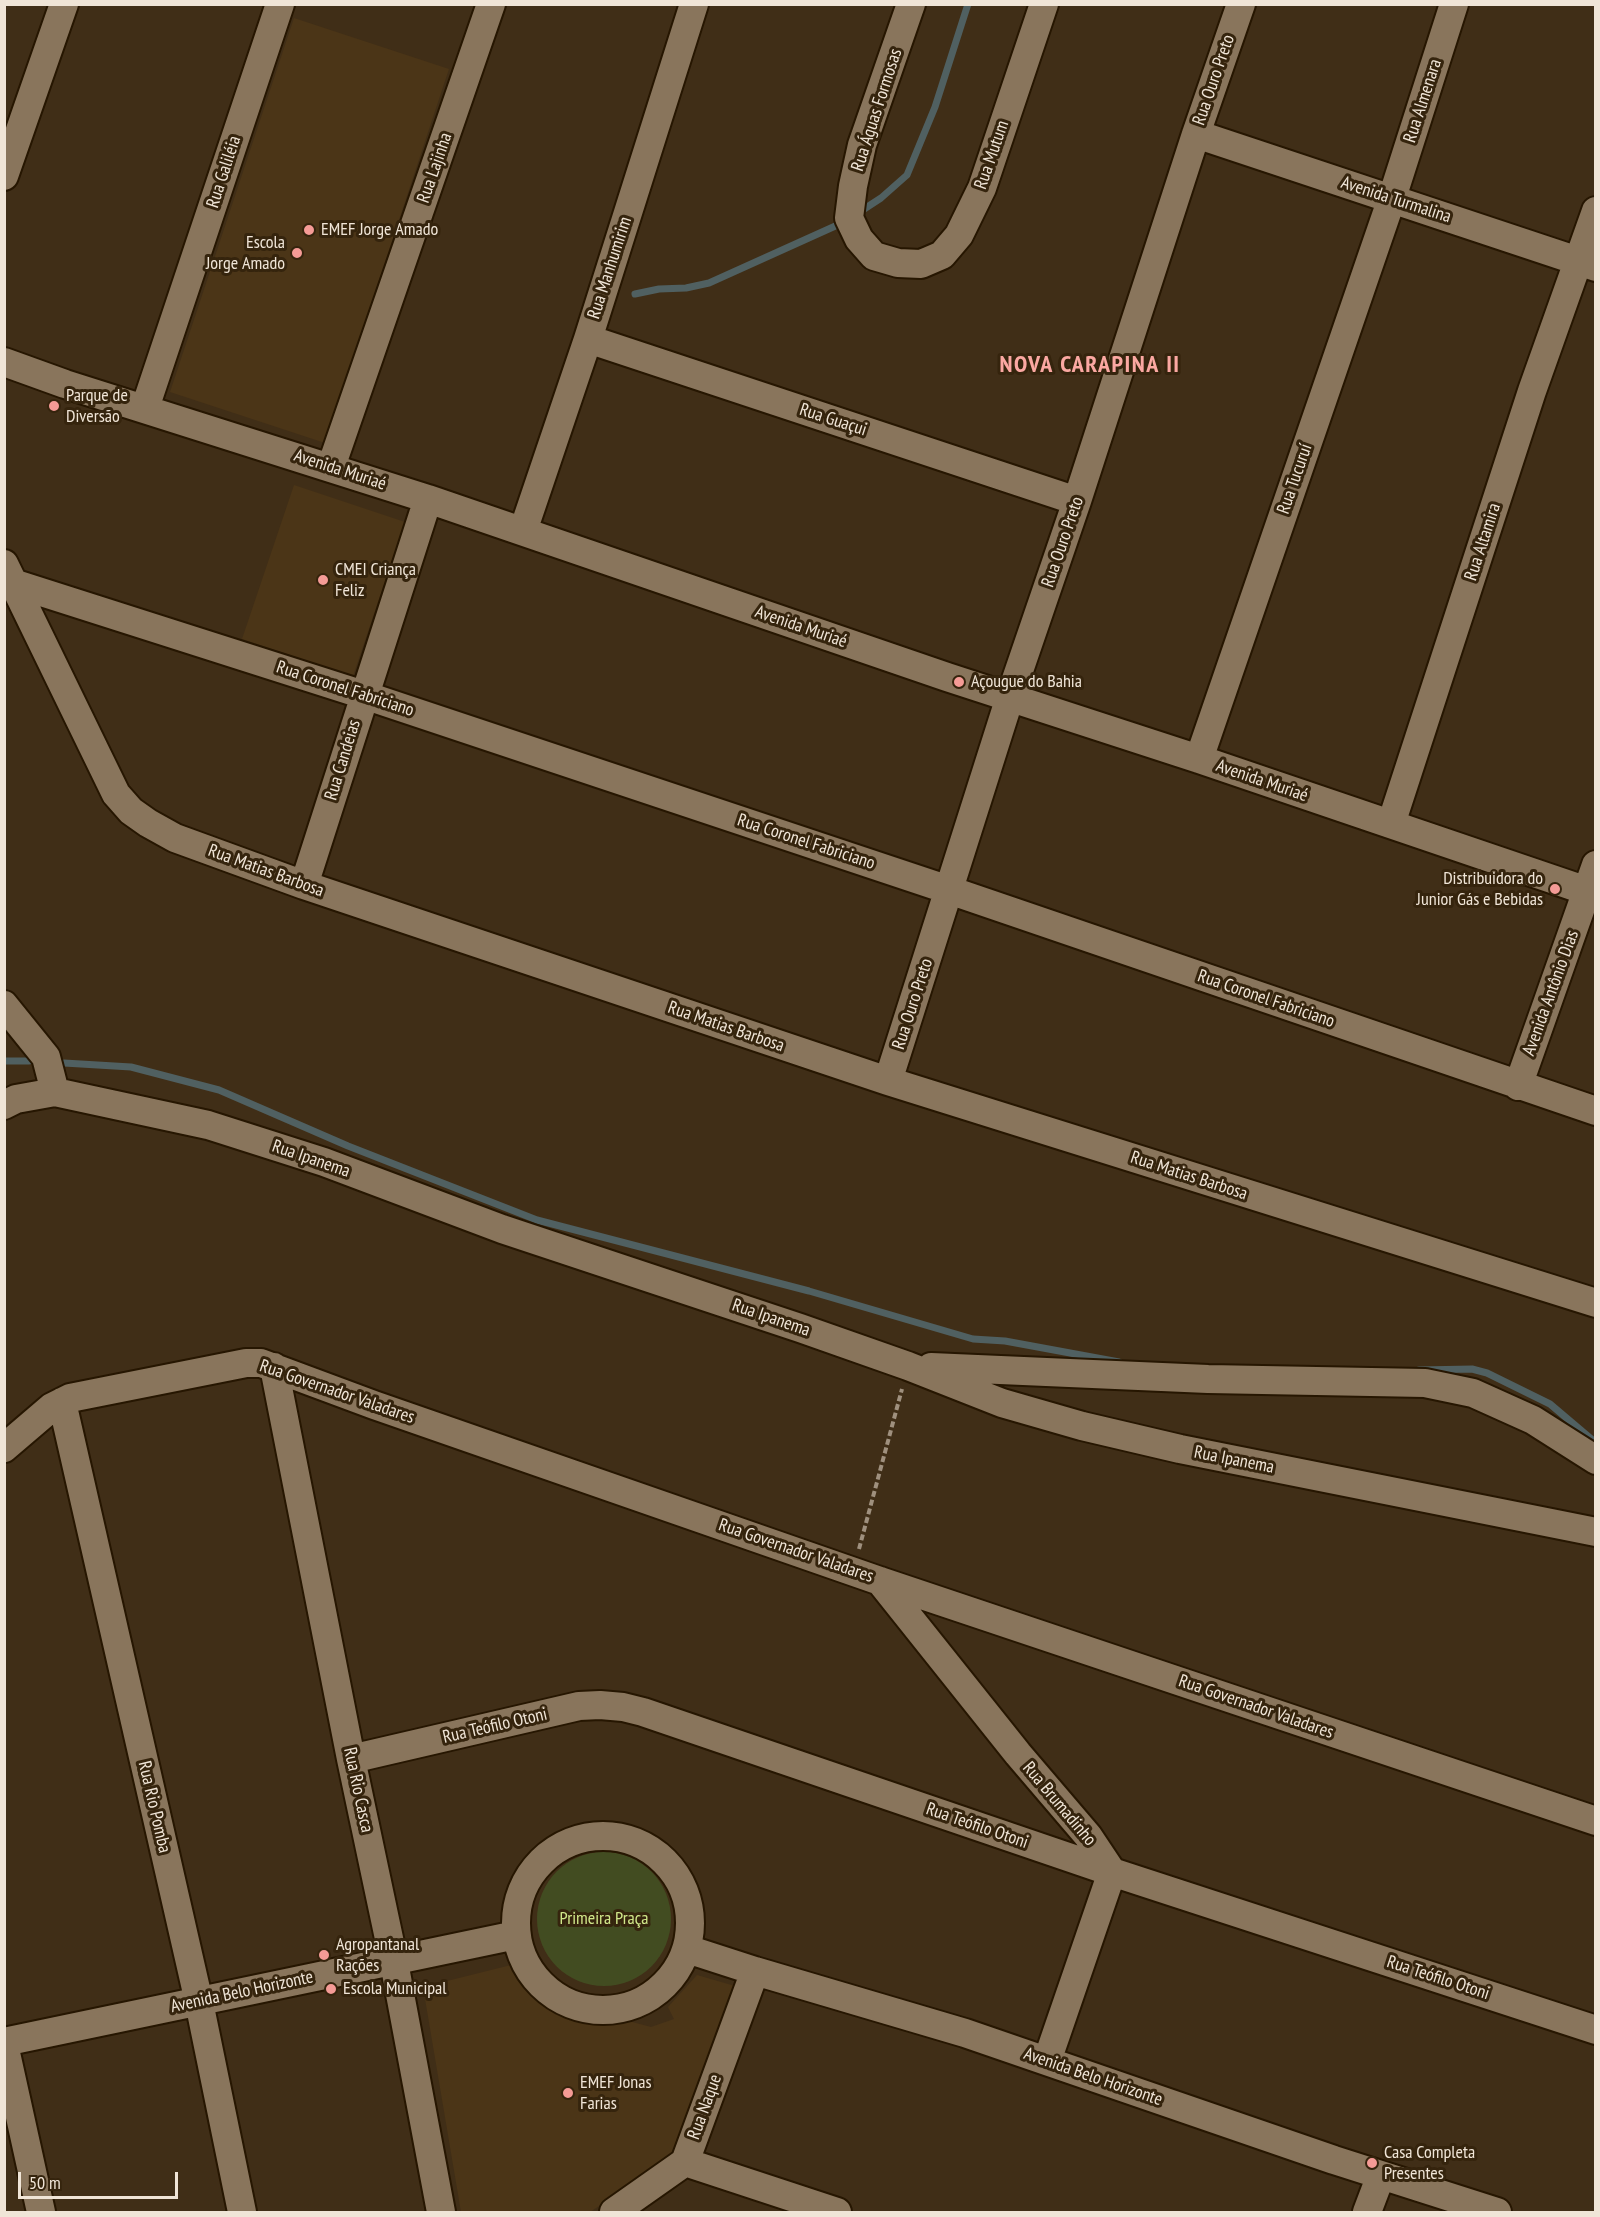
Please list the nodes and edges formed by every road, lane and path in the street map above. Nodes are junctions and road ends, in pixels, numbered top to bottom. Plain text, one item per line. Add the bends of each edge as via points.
1 (64, 4) edge
2 (280, 4) edge
3 (491, 4) edge
4 (694, 4) edge
5 (911, 4) edge
6 (1044, 4) edge
7 (1241, 4) edge
8 (1454, 4) edge
9 (1196, 134) junction
10 (4, 176) edge
11 (1392, 198) junction
12 (1596, 211) edge
13 (898, 263) joint
14 (1586, 264) edge
15 (588, 339) junction
16 (4, 362) edge
17 (145, 408) junction
18 (331, 467) junction
19 (428, 499) junction
20 (1077, 501) junction
21 (524, 531) junction
22 (9, 573) edge
23 (364, 695) junction
24 (1010, 697) junction
25 (1199, 759) junction
26 (1391, 824) junction
27 (1593, 884) edge
28 (304, 885) junction
29 (949, 890) junction
30 (4, 1005) edge
31 (888, 1081) junction
32 (1518, 1086) junction
33 (55, 1092) junction
34 (8, 1100) edge
35 (1596, 1112) edge
36 (1596, 1303) edge
37 (908, 1366) junction
38 (274, 1367) junction
39 (62, 1402) junction
40 (4, 1448) edge
41 (1596, 1461) edge
42 (1596, 1532) edge
43 (853, 1570) junction
44 (880, 1581) junction
45 (351, 1759) junction
46 (1596, 1821) edge
47 (1112, 1872) junction
48 (516, 1935) junction
49 (687, 1949) junction
50 (394, 1962) junction
51 (755, 1971) junction
52 (199, 2002) junction
53 (1596, 2030) edge
54 (4, 2043) edge
55 (1047, 2061) junction
56 (685, 2162) junction
57 (1381, 2175) junction
58 (41, 2212) edge
59 (242, 2212) edge
60 (441, 2212) edge
61 (614, 2212) edge
62 (837, 2212) edge
63 (1367, 2212) edge
64 (1497, 2212) edge

1 - 10 street
2 - 17 street, Rua Galiléia
3 - 18 street, Rua Lajinha
4 - 15 street, Rua Manhumirim
5 - 13 street, Rua Águas Formosas via 862,145 849,218 874,256
6 - 13 street, Rua Mutum via 982,188 959,235 942,255 921,264
7 - 9 street, Rua Ouro Preto
8 - 11 street, Rua Almenara
9 - 11 street, Avenida Turmalina
9 - 20 street, Rua Ouro Preto
11 - 14 street, Avenida Turmalina
11 - 25 street, Rua Tucuruí
12 - 14 street, Rua Altamira
14 - 26 street, Rua Altamira via 1532,391
15 - 20 street, Rua Guaçui
15 - 21 street, Rua Manhumirim
16 - 17 street, Avenida Muriaé
17 - 18 street, Avenida Muriaé
18 - 19 street, Avenida Muriaé
19 - 21 street, Avenida Muriaé
19 - 23 street, Rua Candeias
20 - 24 street, Rua Ouro Preto
21 - 24 street, Avenida Muriaé
22 - 23 street, Rua Coronel Fabriciano
22 - 28 street, Rua Matias Barbosa via 104,772 131,811 175,838
23 - 28 street, Rua Candeias
23 - 29 street, Rua Coronel Fabriciano
24 - 25 street, Avenida Muriaé
24 - 29 street, Rua Ouro Preto
25 - 26 street, Avenida Muriaé
26 - 27 street, Avenida Muriaé
27 - 32 street, Avenida Antônio Dias
28 - 31 street, Rua Matias Barbosa
29 - 31 street, Rua Ouro Preto
29 - 32 street, Rua Coronel Fabriciano
30 - 33 street via 46,1057
31 - 36 street, Rua Matias Barbosa
32 - 35 street, Rua Coronel Fabriciano
33 - 34 street
33 - 37 street, Rua Ipanema via 208,1125
37 - 41 street via 1208,1379 1425,1383 1473,1393 1533,1420
37 - 42 street, Rua Ipanema via 1002,1403 1082,1426 1192,1452
37 - 43 path
38 - 39 street, Rua Governador Valadares via 246,1363 80,1395
38 - 43 street, Rua Governador Valadares
38 - 45 street, Rua Rio Casca
39 - 40 street, Rua Governador Valadares
39 - 52 street, Rua Rio Pomba
43 - 44 street, Rua Governador Valadares
44 - 46 street, Rua Governador Valadares
44 - 47 street, Rua Brumadinho via 1088,1836
45 - 47 street, Rua Teófilo Otoni via 579,1706 623,1707
45 - 50 street, Rua Rio Casca
47 - 53 street, Rua Teófilo Otoni
47 - 55 street
48 - 49 street via 523,1960 538,1982 558,1998 583,2008 609,2010 635,2005 657,1991 675,1972
48 - 49 street via 521,1892 547,1856 566,1844 610,1836 651,1851 681,1884 688,1905
48 - 50 street, Avenida Belo Horizonte
49 - 51 street, Avenida Belo Horizonte
50 - 52 street, Avenida Belo Horizonte
50 - 60 street, Rua Rio Casca
51 - 55 street, Avenida Belo Horizonte
51 - 56 street, Rua Naque
52 - 54 street, Avenida Belo Horizonte
52 - 59 street, Rua Rio Pomba
54 - 58 street
55 - 57 street, Avenida Belo Horizonte
56 - 61 street, Rua Naque
56 - 62 street
57 - 63 street
57 - 64 street, Avenida Belo Horizonte

